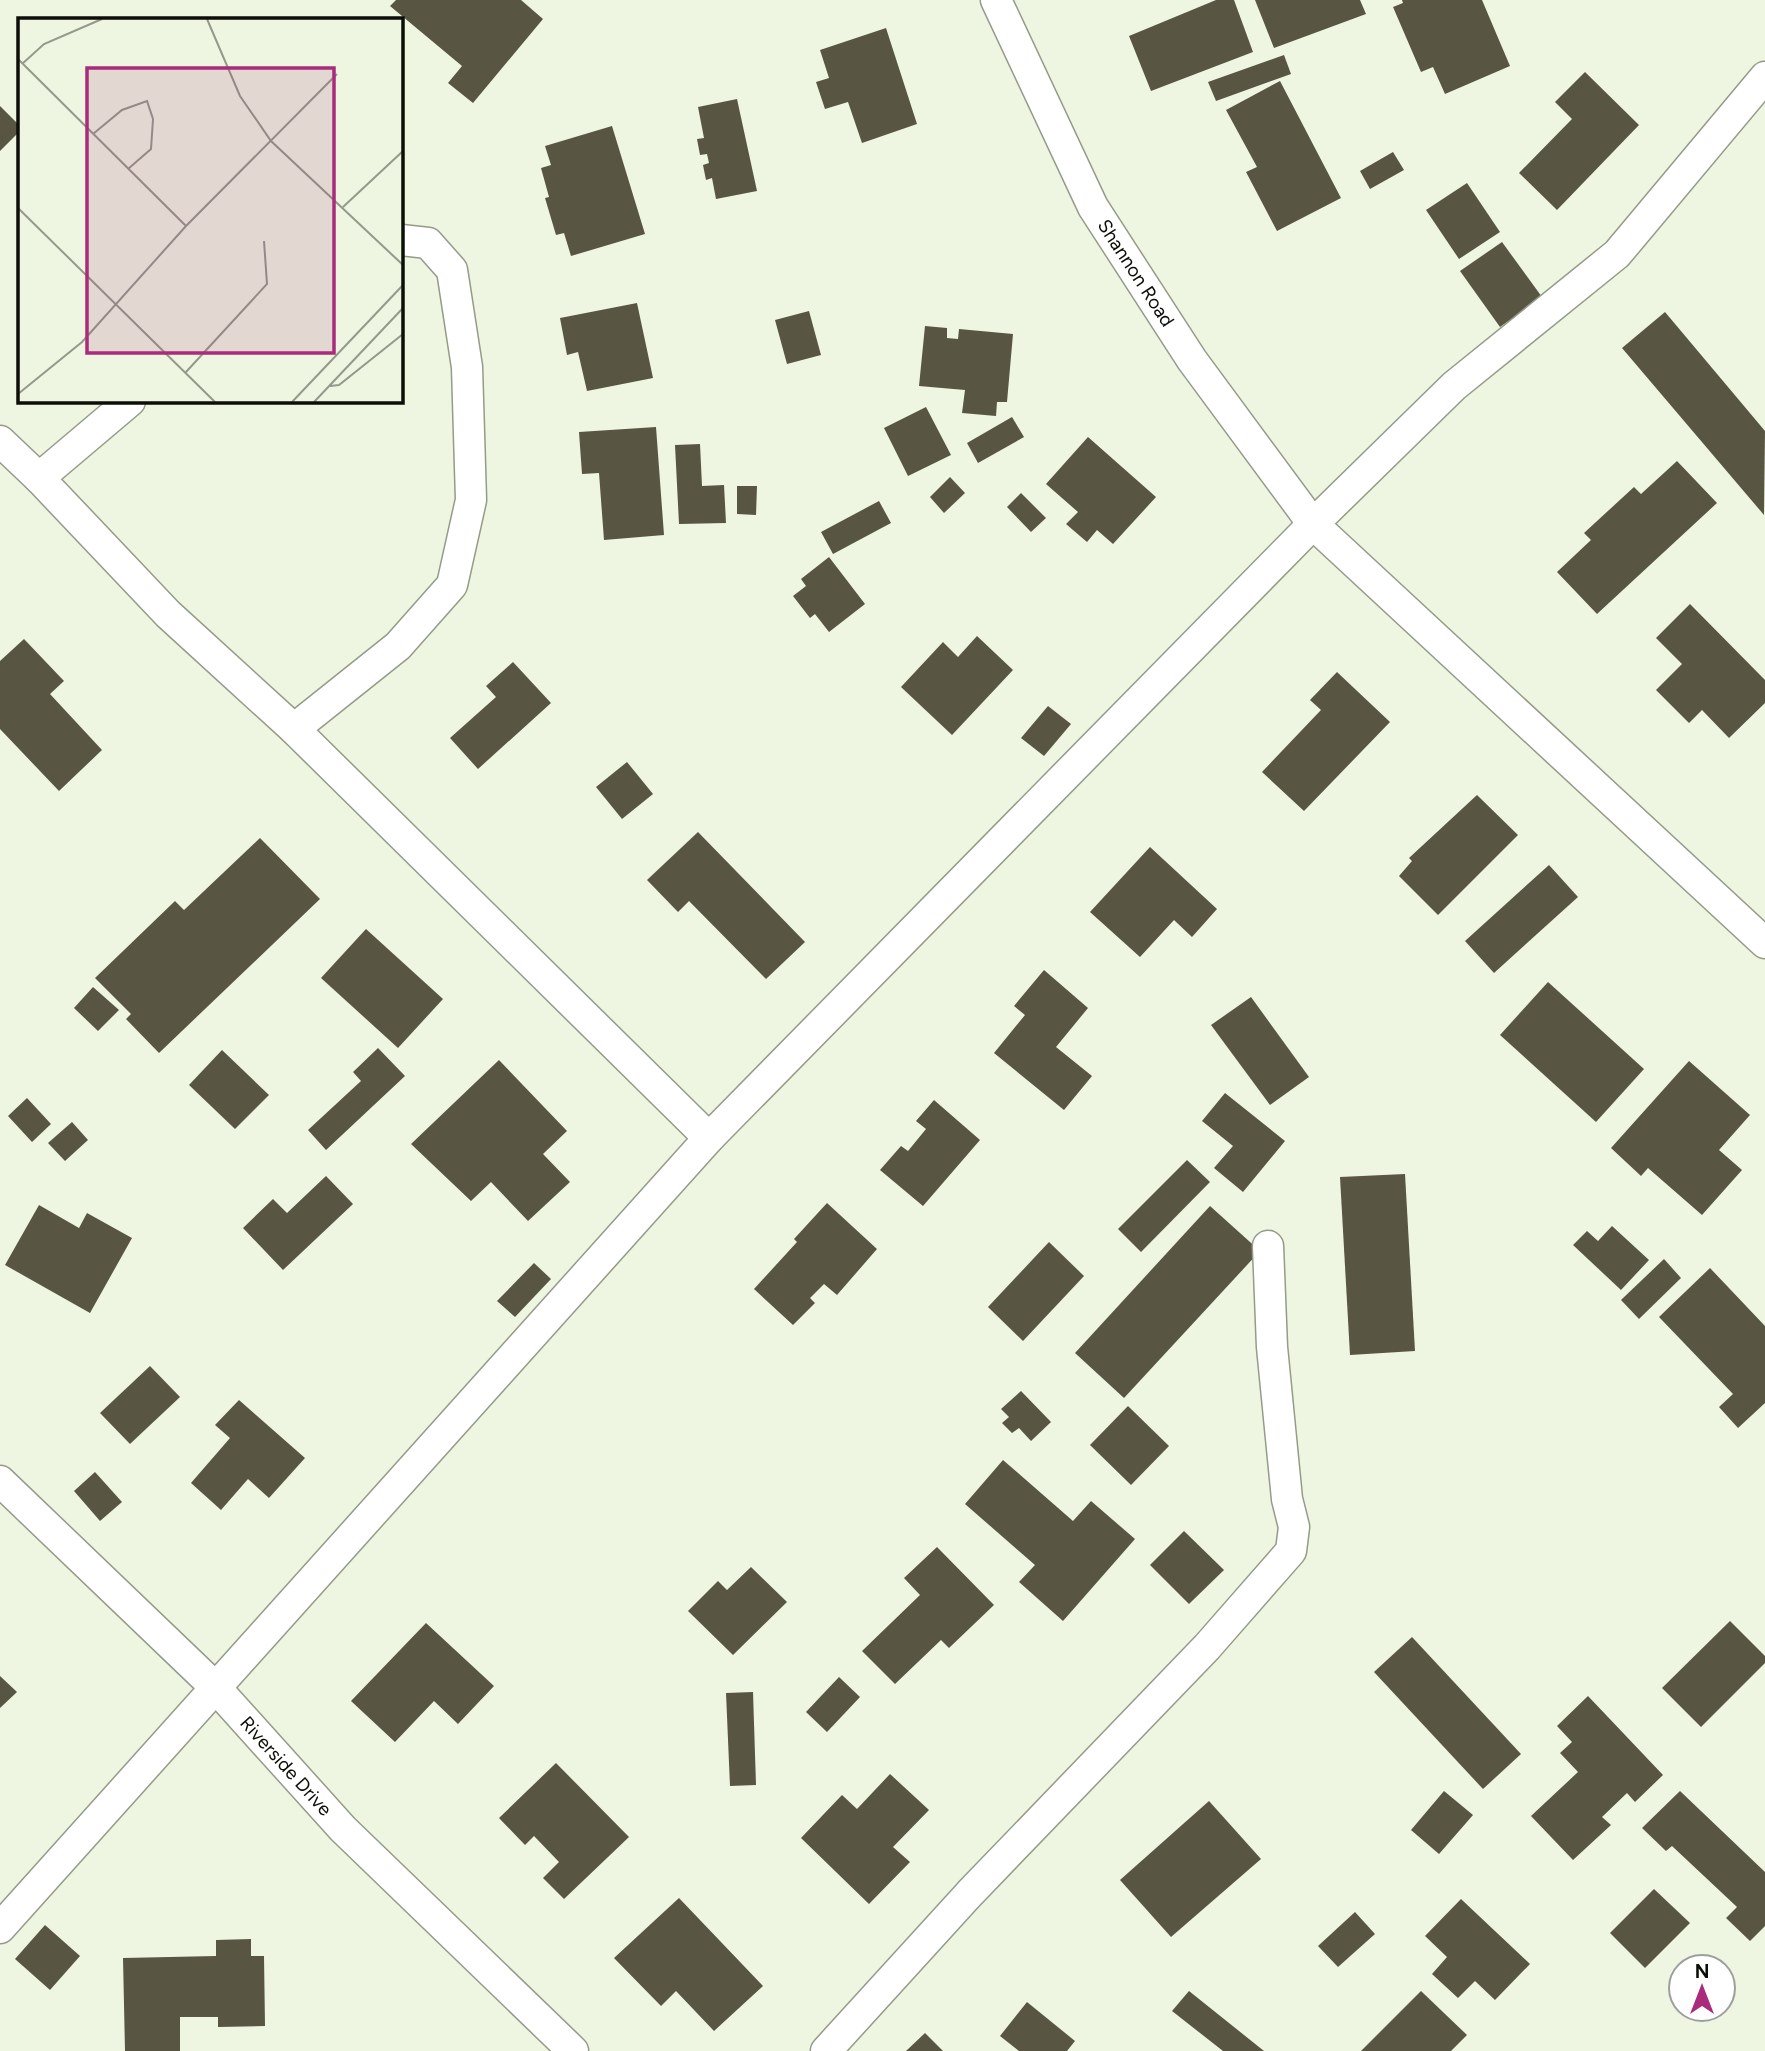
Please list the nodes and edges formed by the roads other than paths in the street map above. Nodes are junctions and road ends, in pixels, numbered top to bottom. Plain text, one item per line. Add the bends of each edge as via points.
1 (996, 0) edge
2 (1765, 77) edge
3 (402, 240) edge
4 (129, 402) edge
5 (0, 441) edge
6 (39, 478) junction
7 (1314, 524) junction
8 (294, 729) junction
9 (1765, 943) edge
10 (709, 1138) junction
11 (1268, 1247) dead end
12 (0, 1480) edge
13 (215, 1687) junction
14 (0, 1928) edge
15 (573, 2051) edge
16 (826, 2051) edge

1 - 7 street, Shannon Road via 1093,207 1192,360
2 - 7 street via 1616,254 1454,386
3 - 8 street via 428,243 452,270 467,367 471,500 452,585 398,646
4 - 6 street
5 - 6 street
6 - 8 street via 168,614
7 - 9 street, Shannon Road
7 - 10 street
8 - 10 street
10 - 13 street
11 - 16 street via 1272,1347 1287,1499 1294,1527 1291,1551 1207,1647 970,1893
12 - 13 street, Riverside Drive
13 - 14 street
13 - 15 street, Riverside Drive via 343,1829

